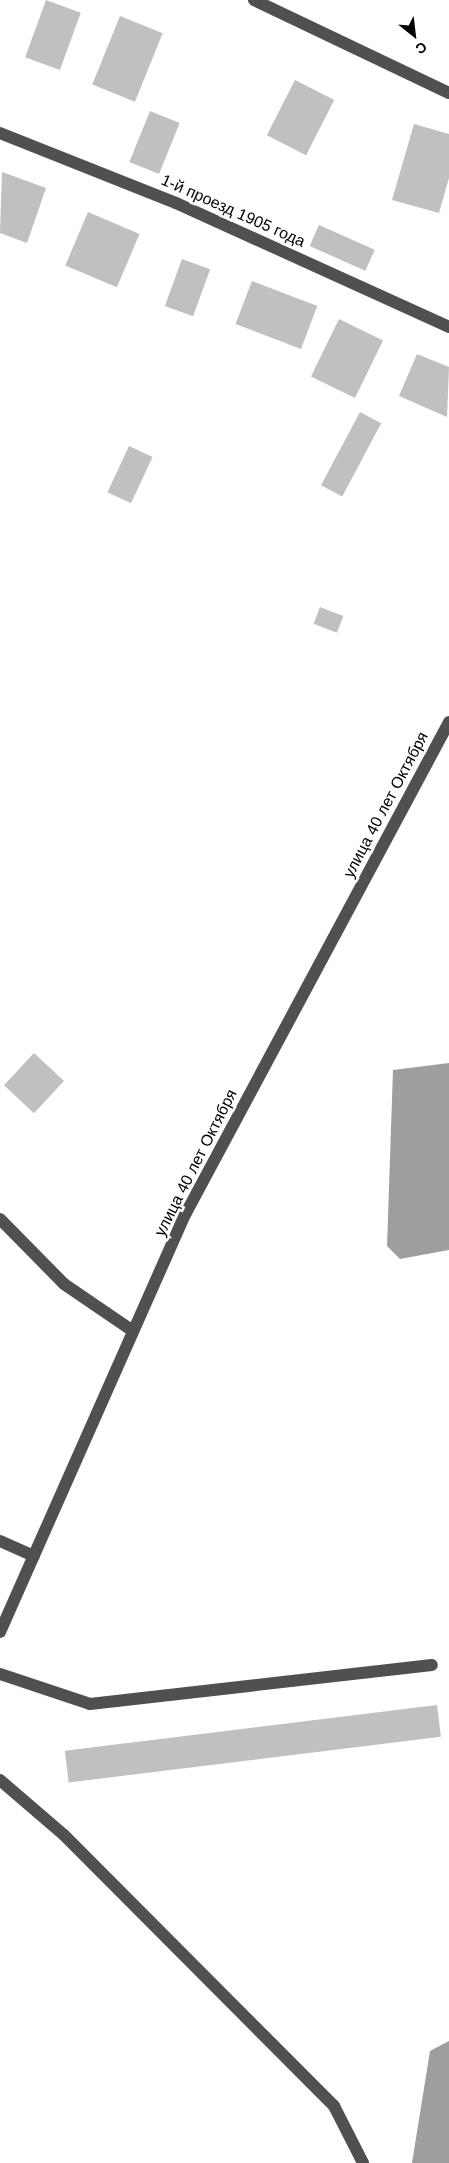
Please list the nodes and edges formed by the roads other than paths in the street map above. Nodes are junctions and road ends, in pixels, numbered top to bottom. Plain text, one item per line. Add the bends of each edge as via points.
1 (254, 0) edge
2 (449, 93) edge
3 (0, 133) edge
4 (449, 326) edge
5 (449, 722) edge
6 (0, 1219) edge
7 (133, 1331) junction
8 (0, 1541) edge
9 (34, 1556) junction
10 (0, 1632) edge
11 (432, 1665) dead end
12 (0, 1674) edge
13 (0, 1780) edge
14 (363, 2163) edge

1 - 2 street
3 - 4 street, 1-й проезд 1905 года via 176,203
5 - 7 street, улица 40 лет Октября via 186,1212
6 - 7 street via 64,1284
7 - 9 street, улица 40 лет Октября
8 - 9 street
9 - 10 street, улица 40 лет Октября
11 - 12 street via 90,1704
13 - 14 street via 64,1835 334,2106

